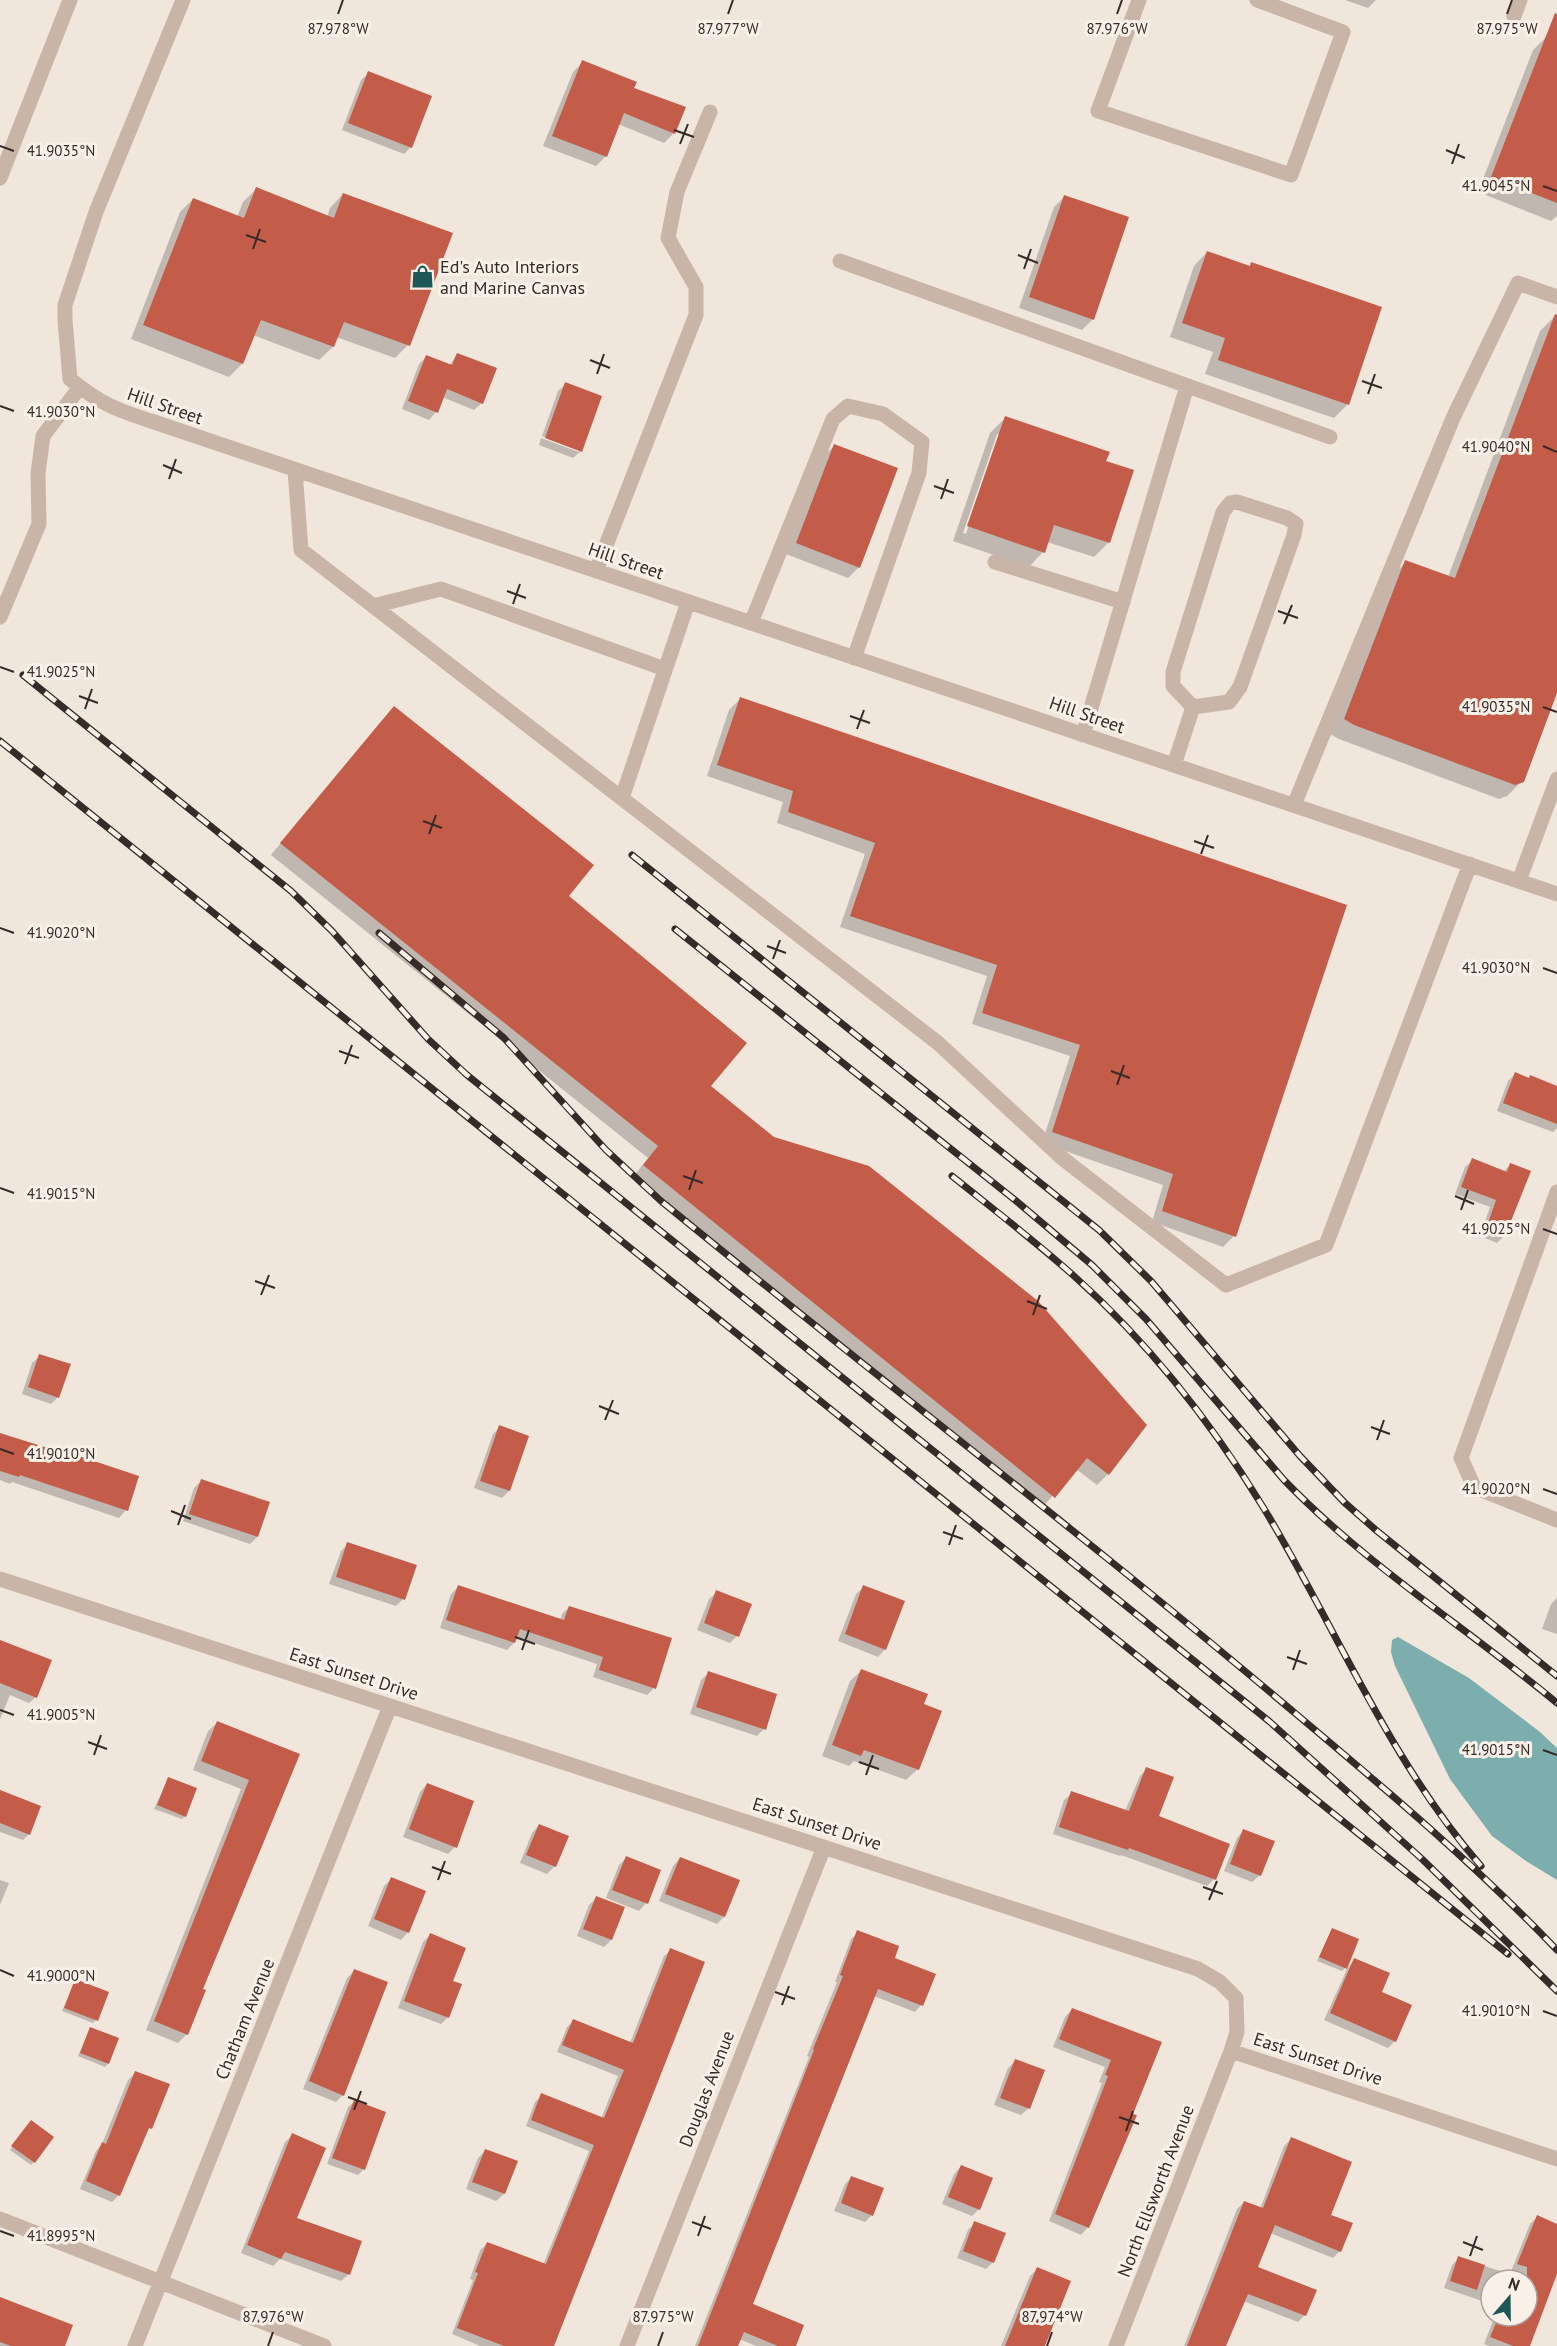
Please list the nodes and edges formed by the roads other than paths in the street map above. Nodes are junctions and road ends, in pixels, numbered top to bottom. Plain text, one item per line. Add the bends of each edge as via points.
1 (70, 0) edge
2 (183, 0) edge
3 (1139, 0) edge
4 (1257, 0) edge
5 (1520, 0) edge
6 (1514, 16) dead end
7 (711, 112) dead end
8 (0, 177) edge
9 (840, 261) dead end
10 (1557, 297) edge
11 (1187, 386) junction
12 (80, 387) junction
13 (1330, 437) dead end
14 (295, 470) junction
15 (995, 562) dead end
16 (596, 571) junction
17 (688, 602) junction
18 (1123, 602) junction
19 (373, 606) junction
20 (0, 617) edge
21 (752, 623) junction
22 (854, 658) junction
23 (665, 669) junction
24 (1193, 707) junction
25 (1083, 735) junction
26 (1174, 765) junction
27 (1557, 779) edge
28 (622, 798) junction
29 (1294, 805) junction
30 (1470, 864) junction
31 (1519, 881) junction
32 (1557, 894) edge
33 (1557, 1192) edge
34 (1557, 1520) edge
35 (0, 1579) edge
36 (390, 1706) junction
37 (824, 1847) junction
38 (1231, 2051) junction
39 (1557, 2159) edge
40 (0, 2219) edge
41 (161, 2282) junction
42 (135, 2346) edge
43 (324, 2346) edge
44 (627, 2346) edge
45 (1116, 2346) edge

1 - 8 street
2 - 12 street, Hill Street via 96,212 65,305 70,379
3 - 4 street via 1098,111 1290,175 1343,32
5 - 6 street
7 - 16 street via 677,192 668,238 696,287 696,315
9 - 11 street
10 - 29 street via 1518,283 1453,418
11 - 13 street
11 - 18 street
12 - 14 street, Hill Street via 110,408
12 - 20 street via 43,436 38,473 39,524
14 - 16 street, Hill Street
14 - 19 street via 301,550
15 - 18 street
16 - 17 street, Hill Street
17 - 21 street, Hill Street
17 - 23 street
18 - 25 street
19 - 23 street via 441,589
19 - 28 street
21 - 22 street, Hill Street
21 - 22 street via 833,419 848,406 883,414 922,442 920,473
22 - 25 street, Hill Street
23 - 28 street
24 - 24 street via 1173,686 1173,672 1223,512 1230,503 1237,502 1287,518 1296,524 1294,535 1240,687 1229,702
24 - 26 street
25 - 26 street, Hill Street
26 - 29 street, Hill Street
27 - 31 street
28 - 30 street via 938,1043 1062,1158 1226,1285 1326,1245
29 - 30 street, Hill Street
30 - 31 street, Hill Street
31 - 32 street, Hill Street
33 - 34 street via 1461,1458 1474,1487
35 - 36 street, East Sunset Drive
36 - 37 street, East Sunset Drive
36 - 41 street, Chatham Avenue
37 - 38 street, East Sunset Drive via 1198,1969 1220,1982 1236,1998 1237,2032
37 - 44 street, Douglas Avenue
38 - 39 street, East Sunset Drive
38 - 45 street, North Ellsworth Avenue
40 - 41 street
41 - 42 street, Chatham Avenue
41 - 43 street

